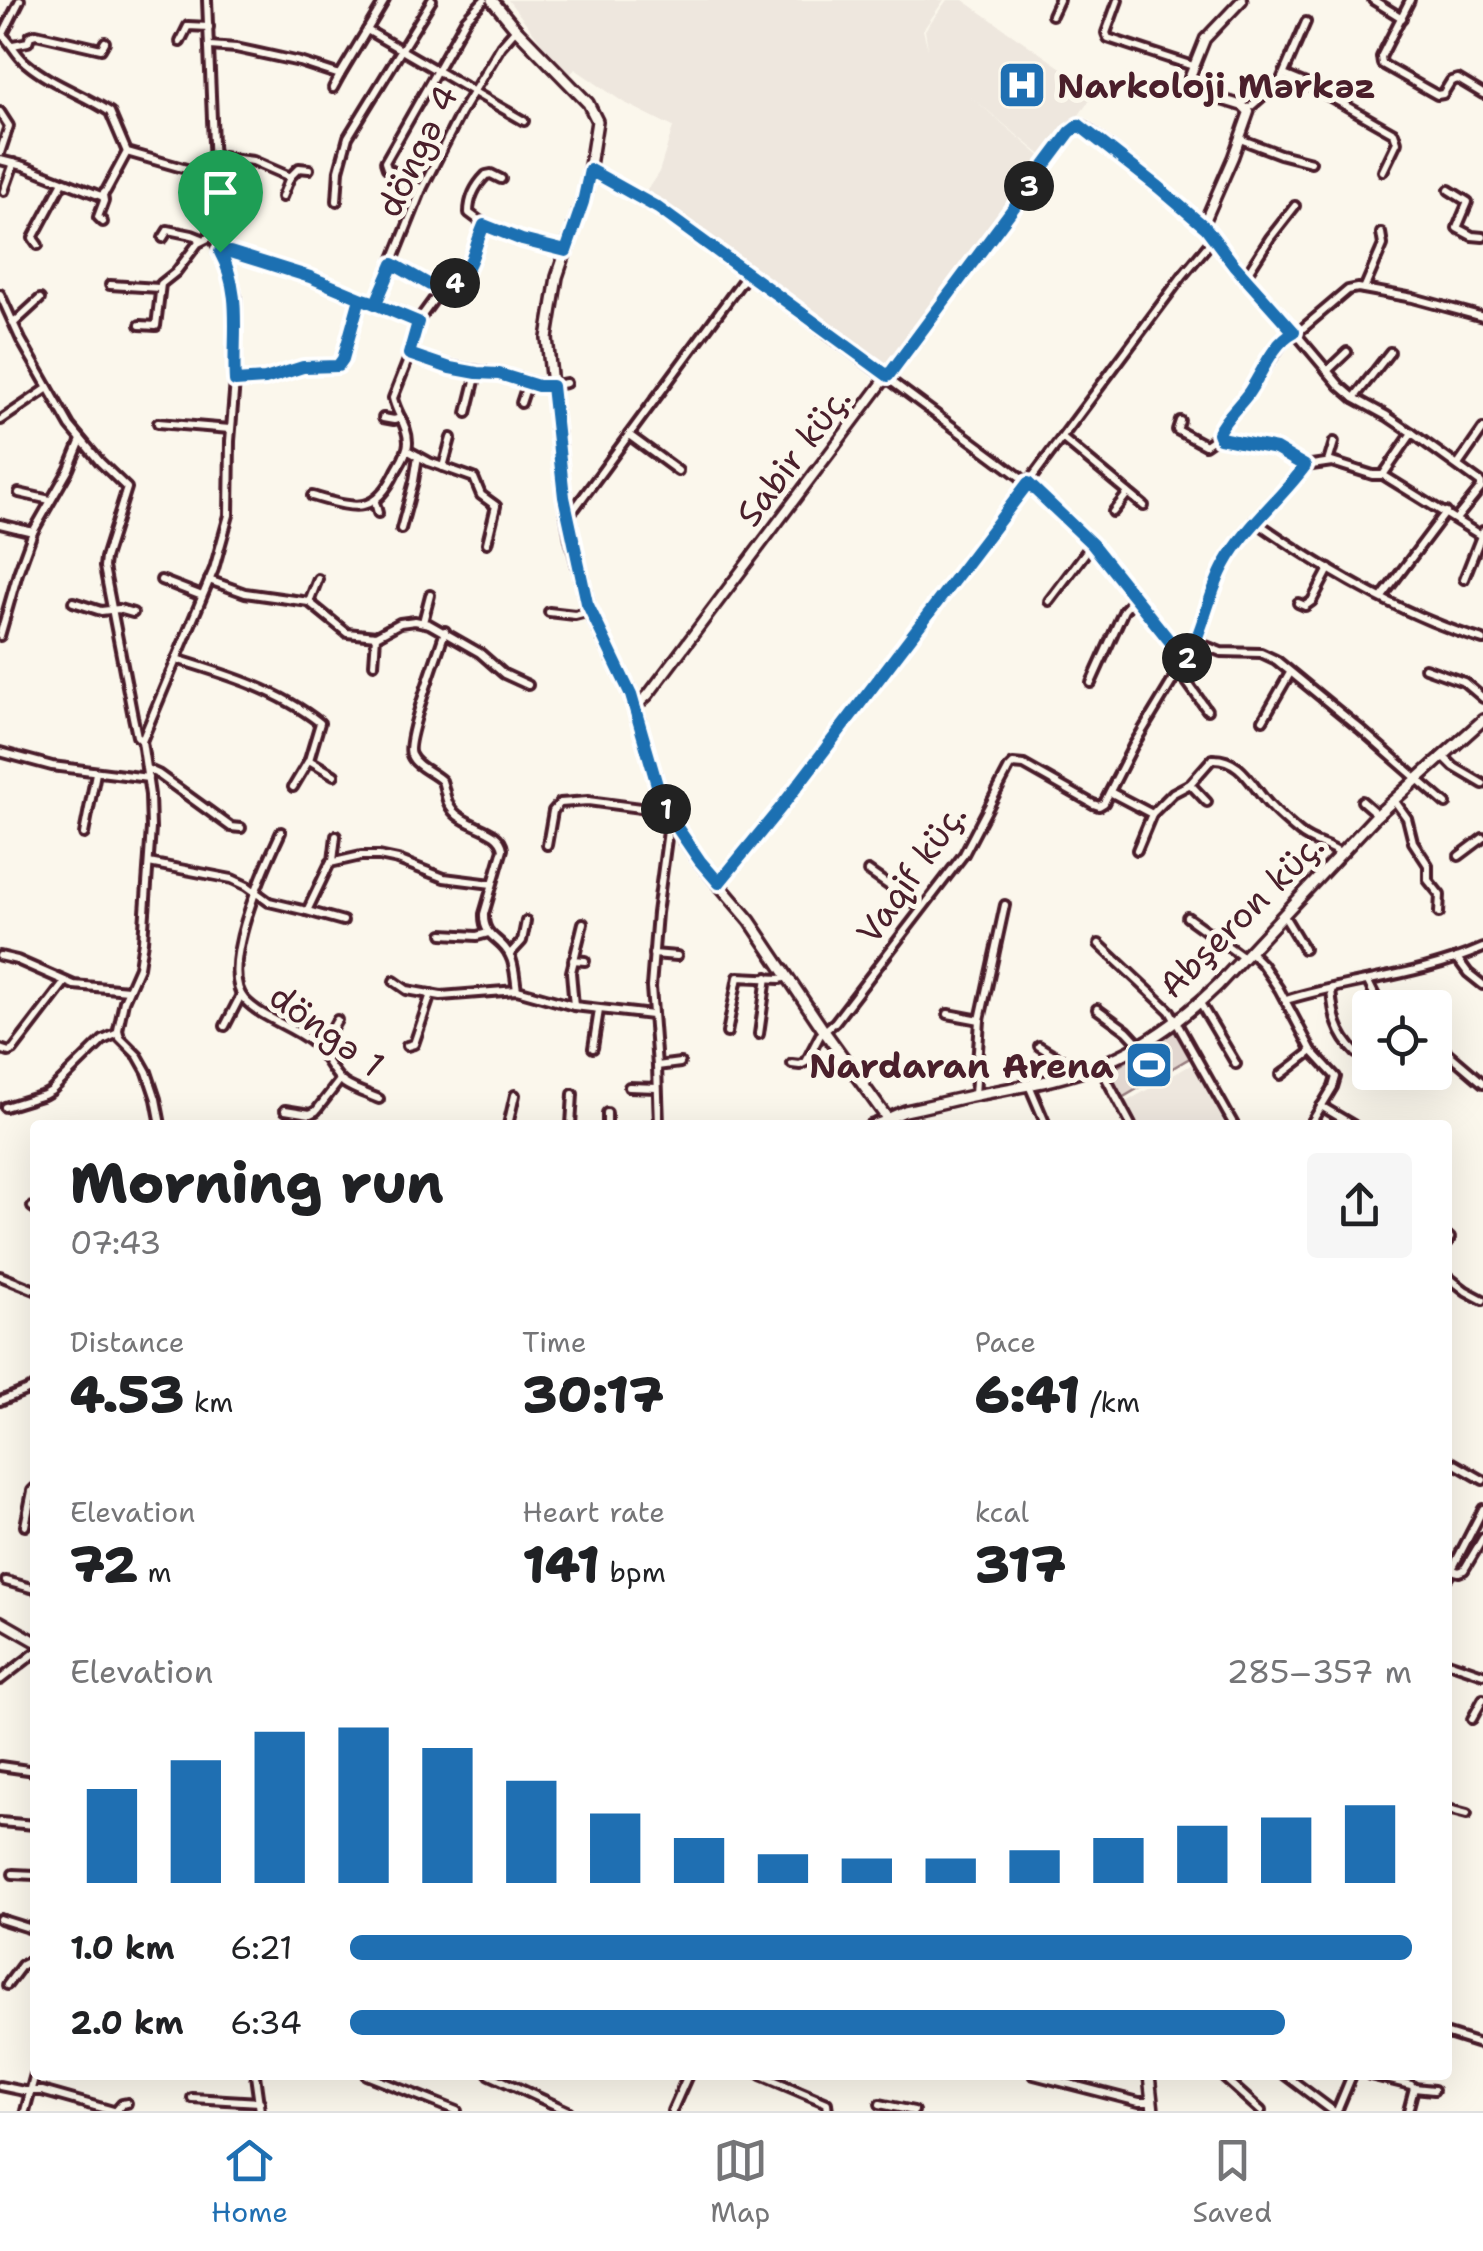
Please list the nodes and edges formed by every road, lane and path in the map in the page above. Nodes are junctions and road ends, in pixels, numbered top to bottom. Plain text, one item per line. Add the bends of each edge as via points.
1 (20, 0) edge
2 (207, 0) edge
3 (385, 0) edge
4 (432, 0) edge
5 (484, 0) edge
6 (492, 0) edge
7 (1060, 0) edge
8 (1118, 0) edge
9 (1242, 0) edge
10 (1373, 0) edge
11 (1410, 0) edge
12 (1052, 15) dead end
13 (1402, 18) junction
14 (1306, 22) dead end
15 (209, 27) junction
16 (516, 28) junction
17 (366, 30) junction
18 (2, 34) edge
19 (106, 42) dead end
20 (180, 42) dead end
21 (12, 45) junction
22 (210, 46) junction
23 (401, 50) junction
24 (1193, 66) junction
25 (436, 70) junction
26 (340, 75) junction
27 (1284, 75) junction
28 (333, 88) dead end
29 (473, 91) junction
30 (1483, 94) edge
31 (1248, 109) junction
32 (0, 112) edge
33 (524, 120) dead end
34 (1240, 138) junction
35 (127, 152) junction
36 (0, 156) edge
37 (214, 156) junction
38 (1311, 162) dead end
39 (14, 163) junction
40 (309, 169) dead end
41 (590, 170) junction
42 (1383, 170) dead end
43 (214, 177) junction
44 (290, 177) junction
45 (500, 178) dead end
46 (63, 182) junction
47 (422, 189) junction
48 (1448, 190) dead end
49 (4, 192) dead end
50 (103, 195) junction
51 (282, 197) dead end
52 (336, 201) dead end
53 (1295, 206) dead end
54 (103, 222) dead end
55 (1202, 224) junction
56 (484, 225) junction
57 (1381, 233) dead end
58 (1483, 237) edge
59 (163, 238) dead end
60 (206, 238) junction
61 (1214, 238) junction
62 (38, 245) dead end
63 (566, 251) junction
64 (220, 252) junction
65 (393, 264) junction
66 (748, 273) junction
67 (1245, 277) junction
68 (110, 286) dead end
69 (159, 288) junction
70 (1364, 289) junction
71 (444, 290) junction
72 (0, 294) edge
73 (40, 298) dead end
74 (360, 298) junction
75 (376, 303) junction
76 (3, 308) edge
77 (1483, 317) edge
78 (418, 322) junction
79 (14, 323) junction
80 (140, 325) dead end
81 (1294, 332) junction
82 (1347, 352) dead end
83 (1390, 352) dead end
84 (409, 354) junction
85 (1327, 371) junction
86 (477, 373) junction
87 (888, 376) junction
88 (235, 381) junction
89 (528, 382) junction
90 (566, 383) dead end
91 (552, 386) junction
92 (48, 388) junction
93 (1354, 398) junction
94 (522, 403) dead end
95 (467, 414) dead end
96 (383, 418) dead end
97 (401, 418) junction
98 (1, 420) edge
99 (1180, 421) dead end
100 (158, 423) dead end
101 (1483, 428) edge
102 (230, 429) junction
103 (1412, 432) junction
104 (628, 435) junction
105 (1218, 436) junction
106 (452, 438) dead end
107 (1062, 438) junction
108 (81, 440) junction
109 (1334, 442) dead end
110 (407, 450) junction
111 (418, 456) junction
112 (1328, 462) junction
113 (1458, 465) junction
114 (443, 466) junction
115 (1305, 466) junction
116 (678, 472) dead end
117 (1383, 474) junction
118 (1028, 483) junction
119 (19, 493) dead end
120 (1128, 493) junction
121 (312, 496) dead end
122 (50, 500) junction
123 (375, 502) junction
124 (1144, 506) dead end
125 (1113, 512) dead end
126 (1446, 512) junction
127 (378, 513) dead end
128 (567, 515) junction
129 (1456, 519) junction
130 (1255, 521) junction
131 (0, 524) edge
132 (400, 529) dead end
133 (33, 532) junction
134 (1482, 535) edge
135 (487, 543) dead end
136 (1092, 544) junction
137 (1329, 569) junction
138 (318, 579) dead end
139 (1464, 579) dead end
140 (161, 580) dead end
141 (209, 580) junction
142 (430, 595) dead end
143 (202, 596) junction
144 (1382, 597) junction
145 (1136, 598) junction
146 (1049, 601) dead end
147 (73, 602) dead end
148 (309, 602) junction
149 (1298, 604) dead end
150 (114, 610) junction
151 (590, 611) junction
152 (549, 612) dead end
153 (133, 613) dead end
154 (423, 622) junction
155 (445, 631) junction
156 (0, 636) edge
157 (376, 636) junction
158 (1483, 640) edge
159 (1196, 642) junction
160 (176, 659) junction
161 (1187, 659) junction
162 (374, 664) dead end
163 (1425, 668) dead end
164 (1180, 670) junction
165 (1290, 673) junction
166 (1091, 684) dead end
167 (528, 685) dead end
168 (1483, 698) edge
169 (635, 707) junction
170 (1207, 710) dead end
171 (1263, 720) dead end
172 (1483, 720) edge
173 (142, 741) junction
174 (0, 752) edge
175 (1443, 756) junction
176 (309, 760) junction
177 (96, 773) junction
178 (147, 774) junction
179 (334, 775) dead end
180 (1417, 780) junction
181 (1190, 784) junction
182 (1483, 784) edge
183 (293, 786) dead end
184 (1110, 792) junction
185 (1394, 800) junction
186 (1362, 801) dead end
187 (1207, 802) dead end
188 (1446, 804) dead end
189 (664, 806) junction
190 (1152, 814) junction
191 (1378, 815) junction
192 (672, 822) junction
193 (240, 828) dead end
194 (280, 832) dead end
195 (84, 834) dead end
196 (336, 836) dead end
197 (1483, 838) edge
198 (547, 845) dead end
199 (1137, 850) dead end
200 (1341, 854) junction
201 (1459, 856) dead end
202 (334, 861) junction
203 (149, 863) junction
204 (868, 871) dead end
205 (719, 883) junction
206 (492, 884) junction
207 (254, 892) junction
208 (1005, 905) dead end
209 (922, 908) junction
210 (307, 910) junction
211 (1440, 913) dead end
212 (1284, 916) junction
213 (1187, 918) dead end
214 (526, 921) dead end
215 (343, 922) dead end
216 (583, 924) dead end
217 (488, 933) junction
218 (443, 934) dead end
219 (1099, 944) dead end
220 (1483, 948) edge
221 (1304, 949) dead end
222 (653, 954) junction
223 (510, 955) junction
224 (1247, 955) junction
225 (0, 956) edge
226 (677, 956) dead end
227 (1457, 958) junction
228 (574, 960) junction
229 (585, 960) dead end
230 (787, 977) junction
231 (767, 978) junction
232 (394, 981) dead end
233 (65, 982) junction
234 (1368, 982) junction
235 (1483, 985) edge
236 (1332, 989) junction
237 (128, 990) junction
238 (517, 990) junction
239 (1372, 990) edge
240 (430, 994) junction
241 (241, 995) junction
242 (1286, 1000) junction
243 (1200, 1003) junction
244 (574, 1006) junction
245 (1097, 1009) dead end
246 (599, 1010) junction
247 (948, 1014) dead end
248 (652, 1016) junction
249 (337, 1020) dead end
250 (980, 1020) junction
251 (1178, 1021) junction
252 (225, 1026) dead end
253 (824, 1031) junction
254 (118, 1033) junction
255 (728, 1033) dead end
256 (759, 1034) dead end
257 (1140, 1045) junction
258 (406, 1046) dead end
259 (1039, 1046) dead end
260 (592, 1048) dead end
261 (1352, 1048) edge
262 (0, 1050) edge
263 (320, 1050) junction
264 (1312, 1051) junction
265 (1452, 1057) edge
266 (680, 1063) dead end
267 (792, 1064) dead end
268 (1236, 1064) dead end
269 (1099, 1065) junction
270 (657, 1066) junction
271 (1076, 1073) junction
272 (1281, 1075) dead end
273 (340, 1080) junction
274 (1483, 1083) edge
275 (1029, 1085) junction
276 (629, 1087) dead end
277 (657, 1088) junction
278 (573, 1094) dead end
279 (516, 1096) dead end
280 (975, 1096) junction
281 (379, 1099) dead end
282 (4, 1106) dead end
283 (1320, 1106) junction
284 (285, 1110) dead end
285 (608, 1113) dead end
286 (161, 1120) edge
287 (509, 1120) edge
288 (571, 1120) edge
289 (607, 1120) edge
290 (659, 1120) edge
291 (888, 1120) edge
292 (892, 1120) edge
293 (1044, 1120) edge
294 (1127, 1120) edge
295 (1231, 1120) edge
296 (1313, 1120) edge
297 (1345, 1120) edge
298 (0, 1276) edge
299 (1452, 1280) edge
300 (30, 1288) edge
301 (1483, 1300) edge
302 (30, 1390) edge
303 (0, 1401) edge
304 (1452, 1462) edge
305 (1483, 1480) edge
306 (30, 1500) edge
307 (1483, 1509) edge
308 (24, 1526) dead end
309 (1483, 1538) edge
310 (1452, 1569) edge
311 (1452, 1573) edge
312 (6, 1581) dead end
313 (30, 1588) edge
314 (0, 1621) edge
315 (30, 1638) edge
316 (30, 1657) edge
317 (1452, 1663) edge
318 (1483, 1674) edge
319 (0, 1680) edge
320 (1483, 1699) edge
321 (1472, 1719) dead end
322 (0, 1766) edge
323 (30, 1770) edge
324 (1452, 1809) edge
325 (1467, 1814) dead end
326 (0, 1822) edge
327 (30, 1825) edge
328 (12, 1874) dead end
329 (30, 1875) edge
330 (0, 1918) edge
331 (30, 1928) edge
332 (30, 1963) edge
333 (6, 1984) dead end
334 (1452, 2035) edge
335 (1483, 2045) edge
336 (33, 2080) edge
337 (256, 2080) edge
338 (391, 2080) edge
339 (501, 2080) edge
340 (686, 2080) edge
341 (773, 2080) edge
342 (1053, 2080) edge
343 (1149, 2080) edge
344 (1227, 2080) edge
345 (1293, 2080) edge
346 (1350, 2080) edge
347 (1390, 2080) edge
348 (0, 2086) edge
349 (1414, 2088) junction
350 (30, 2090) junction
351 (1434, 2090) dead end
352 (192, 2098) dead end
353 (260, 2102) junction
354 (128, 2103) dead end
355 (880, 2104) dead end
356 (1152, 2106) edge
357 (26, 2111) edge
358 (114, 2111) edge
359 (260, 2111) edge
360 (457, 2111) edge
361 (568, 2111) edge
362 (672, 2111) edge
363 (828, 2111) edge
364 (914, 2111) edge
365 (1261, 2111) edge
366 (1335, 2111) edge
367 (1408, 2111) edge

1 - 18 street
2 - 15 street
3 - 17 street
4 - 23 street
5 - 25 street
6 - 16 main road
7 - 12 street
8 - 24 street via 1108,38
9 - 24 street via 1208,34
10 - 13 street
11 - 13 street
13 - 30 street via 1382,64 1437,95 1458,79
14 - 27 street
15 - 20 street via 188,26
15 - 22 street
16 - 29 street, döngə 4
16 - 41 main road via 593,110 598,126
17 - 23 street
17 - 26 street
18 - 21 street
19 - 21 street via 101,49 33,34
21 - 35 street via 51,81 110,112
22 - 26 street
22 - 37 street
23 - 25 street
23 - 52 street via 348,140
24 - 31 street via 1194,91
25 - 29 street
25 - 47 street via 385,162
26 - 28 street
27 - 31 street
27 - 42 street via 1394,132 1398,142
29 - 33 street
29 - 47 street, döngə 4
31 - 34 street
32 - 36 street via 9,126
34 - 38 street
34 - 55 street
35 - 43 street
35 - 50 street
36 - 39 street
37 - 43 street
37 - 44 street via 253,161
39 - 46 street
39 - 49 street
40 - 44 street
41 - 63 main road
41 - 66 street via 658,208
43 - 60 street
44 - 51 street
45 - 56 street via 486,174 471,198 469,214
46 - 50 street
46 - 62 street via 33,238
47 - 65 street, döngə 4
48 - 58 street via 1468,202 1458,228
50 - 54 street
53 - 67 street
55 - 61 street
55 - 87 street, Sabir küç. via 1075,126
56 - 63 street
56 - 71 street via 465,274
57 - 70 street
59 - 60 street via 168,230
60 - 64 street
60 - 69 street
61 - 67 street
61 - 107 street
63 - 91 main road via 547,338
64 - 74 street
64 - 88 street via 236,297
65 - 71 street
65 - 75 street, döngə 4
66 - 87 street
66 - 104 street
67 - 81 street
68 - 69 street
69 - 80 street via 156,326
70 - 77 street
70 - 81 street via 1341,294
71 - 78 street
72 - 76 street
73 - 79 street
74 - 75 street
74 - 88 street via 338,366
75 - 78 street
76 - 79 street
78 - 84 street
79 - 92 street
81 - 85 street
81 - 105 street
82 - 85 street
83 - 93 street
84 - 86 street
84 - 97 street via 394,398
85 - 93 street
86 - 89 street
86 - 95 street
87 - 118 street
87 - 169 street, Sabir küç.
88 - 102 street
89 - 91 street
89 - 94 street
90 - 91 street
91 - 128 main road
92 - 98 street
92 - 108 street
93 - 103 street
96 - 97 street
97 - 110 street
99 - 105 street via 1177,430 1202,445
100 - 102 street
101 - 113 street
102 - 141 street via 229,515
103 - 113 street
103 - 117 street
104 - 116 street
104 - 128 street
105 - 115 street via 1276,449
106 - 114 street
107 - 118 street
107 - 120 street
108 - 122 street
108 - 150 street via 127,488 104,562
109 - 112 street
110 - 111 street
110 - 123 street
111 - 114 street
111 - 132 street
112 - 115 street
112 - 117 street
113 - 129 street via 1482,485
114 - 135 street via 474,478 481,496 494,504
115 - 130 street
117 - 126 street
118 - 136 street
118 - 205 street
119 - 122 street
120 - 124 street
120 - 125 street
121 - 123 street via 358,507
122 - 133 street
123 - 127 street
126 - 129 street
126 - 144 street
128 - 151 main road
129 - 134 street
130 - 137 street
130 - 159 street via 1216,580
131 - 133 street
133 - 156 street
134 - 139 street
136 - 145 street
136 - 146 street
137 - 144 street
137 - 149 street via 1312,602
138 - 148 street
140 - 143 street
141 - 143 street
141 - 148 street via 246,594
142 - 154 street
143 - 160 street
144 - 158 street
145 - 161 street
145 - 166 street via 1124,610
147 - 150 street
148 - 157 street via 347,632
150 - 153 street
150 - 173 street
151 - 152 street
151 - 169 main road
154 - 155 street
154 - 157 street
155 - 167 street
155 - 206 street via 409,751 439,777 457,815 501,839
157 - 162 street
159 - 161 street
159 - 165 street via 1226,653 1261,652
160 - 173 street
160 - 176 street via 274,694 317,720
161 - 164 street
163 - 168 street via 1464,682
164 - 170 street
164 - 184 street
165 - 171 street
165 - 180 street
169 - 189 main road
172 - 175 main road, Abşeron küç.
173 - 178 street
174 - 177 street
175 - 180 main road, Abşeron küç.
175 - 182 street
176 - 179 street
176 - 183 street
177 - 178 street
177 - 195 street
178 - 193 street via 158,774
178 - 203 street
180 - 185 main road, Abşeron küç.
180 - 188 street
181 - 187 street
181 - 190 street
181 - 200 street via 1212,760 1228,762 1302,835
184 - 190 street
184 - 209 street, Vaqif küç. via 1096,806 1013,764 964,854
185 - 191 main road, Abşeron küç.
185 - 211 street via 1428,865
186 - 191 street
189 - 192 main road
189 - 198 street via 560,803
190 - 199 street
191 - 200 main road, Abşeron küç.
192 - 205 main road
192 - 222 street
194 - 207 street, döngə 1
196 - 202 street
197 - 201 street
200 - 212 main road, Abşeron küç.
202 - 206 street via 390,858 444,878
202 - 210 street
203 - 207 street via 224,877
203 - 237 street via 139,968
204 - 209 street
205 - 230 main road
206 - 217 street via 483,920
207 - 210 street
207 - 241 street, döngə 1 via 238,956
208 - 250 street
209 - 253 street, Vaqif küç.
210 - 215 street
212 - 221 street
212 - 224 main road, Abşeron küç.
213 - 224 street
214 - 223 street via 522,942
216 - 228 street
217 - 218 street
217 - 223 street
219 - 251 street
220 - 227 street
222 - 226 street
222 - 248 street
223 - 238 street
224 - 242 street via 1262,964
224 - 243 main road, Abşeron küç.
225 - 233 street
227 - 234 street
227 - 235 street
228 - 229 street
228 - 244 street
230 - 231 street
230 - 253 main road
231 - 255 street via 736,978
231 - 256 street
232 - 240 street
233 - 237 street
233 - 262 street via 12,1050
234 - 236 street
234 - 239 street
236 - 242 street
236 - 261 street via 1334,1020
237 - 254 street
238 - 240 street
238 - 244 street
240 - 258 street via 414,1044
241 - 252 street
241 - 263 street, döngə 1
242 - 264 street
243 - 251 main road, Abşeron küç.
243 - 268 street
244 - 246 street
245 - 257 street
246 - 248 street
246 - 260 street
247 - 250 street
248 - 270 street
249 - 263 street
250 - 280 street
251 - 257 main road, Abşeron küç.
251 - 295 street
253 - 267 street, Vaqif küç. via 803,1064
253 - 291 main road
254 - 282 street via 44,1095
254 - 286 street via 148,1072
257 - 269 main road, Abşeron küç.
259 - 271 street
263 - 273 street, döngə 1
264 - 272 street
264 - 283 street via 1336,1077
265 - 274 street
266 - 270 street
269 - 271 main road, Abşeron küç.
269 - 294 street
270 - 277 street
271 - 275 main road, Abşeron küç.
273 - 281 street, döngə 1
273 - 284 street via 316,1112
275 - 280 main road, Abşeron küç.
275 - 293 street
276 - 277 street
277 - 290 street
278 - 288 street
279 - 287 street
280 - 292 main road, Abşeron küç. via 905,1111
283 - 296 street
283 - 297 street
285 - 289 street
298 - 300 street
299 - 301 street
302 - 303 street
304 - 305 street
306 - 308 street
307 - 310 street
309 - 311 street via 1464,1570
312 - 313 street
314 - 315 street
316 - 319 street
317 - 318 street
320 - 321 street
322 - 323 street
324 - 325 street
326 - 327 street
328 - 329 street
330 - 331 street
332 - 333 street
334 - 335 street
336 - 350 street
337 - 353 street
338 - 360 street
339 - 361 street
340 - 362 street
341 - 363 street via 826,2103
342 - 356 street
343 - 356 main road
344 - 365 street
345 - 366 street
346 - 366 street
347 - 349 street
348 - 350 street
349 - 351 street
349 - 367 street
350 - 357 street
350 - 358 street
352 - 353 street
353 - 359 street
354 - 358 street
355 - 364 street

